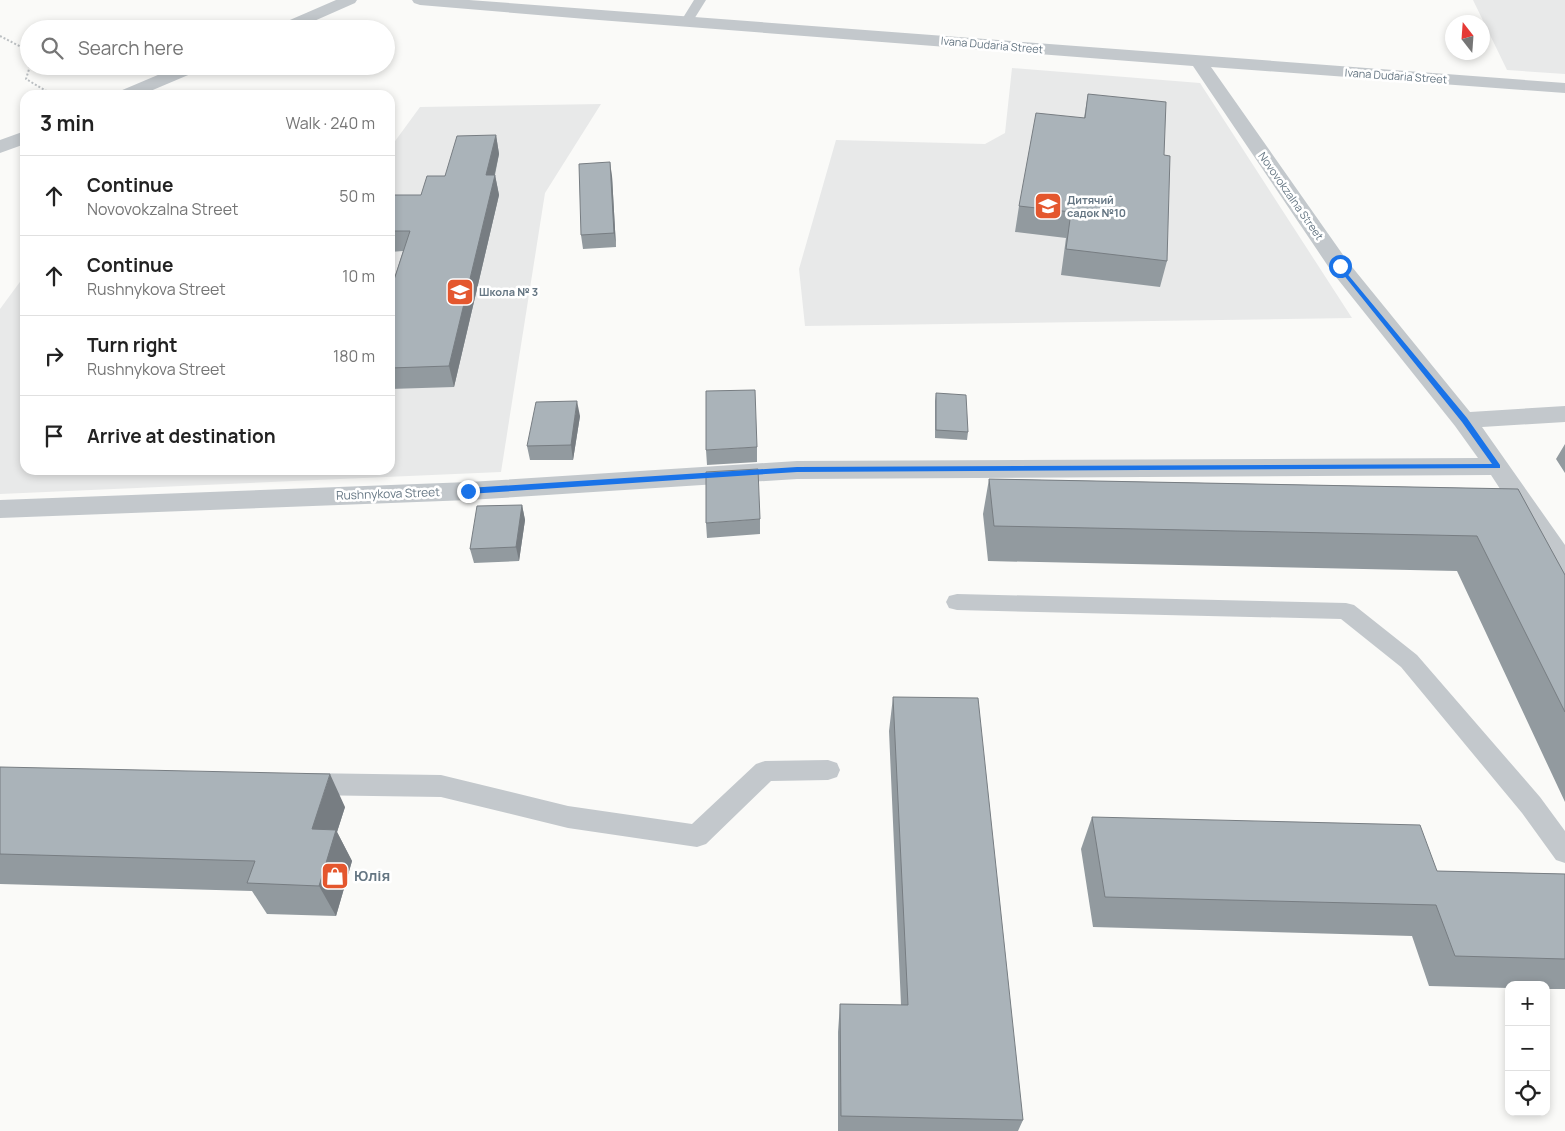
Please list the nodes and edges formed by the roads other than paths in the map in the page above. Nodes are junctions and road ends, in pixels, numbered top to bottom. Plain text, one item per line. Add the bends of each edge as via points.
1 (349, 0) edge
2 (420, 0) edge
3 (700, 0) edge
4 (496, 4) edge
5 (303, 20) edge
6 (687, 21) junction
7 (1199, 62) junction
8 (173, 75) edge
9 (1565, 88) edge
10 (138, 90) edge
11 (20, 139) edge
12 (0, 147) edge
13 (1565, 414) edge
14 (1464, 420) junction
15 (1498, 466) junction
16 (0, 509) edge
17 (1565, 566) edge
18 (957, 602) dead end
19 (828, 770) dead end
20 (284, 784) edge
21 (1565, 852) edge

1 - 5 street
2 - 4 street, Ivana Dudaria Street
3 - 6 lane
4 - 6 street, Ivana Dudaria Street
6 - 7 street, Ivana Dudaria Street
7 - 9 street, Ivana Dudaria Street
7 - 14 street, Novovokzalna Street via 1340,266
8 - 10 street
11 - 12 street
13 - 14 street
14 - 15 street
15 - 16 street, Rushnykova Street via 797,470 468,491
15 - 17 street
18 - 21 lane via 1346,611 1408,661 1531,805
19 - 20 lane via 765,771 697,836 568,817 441,786

